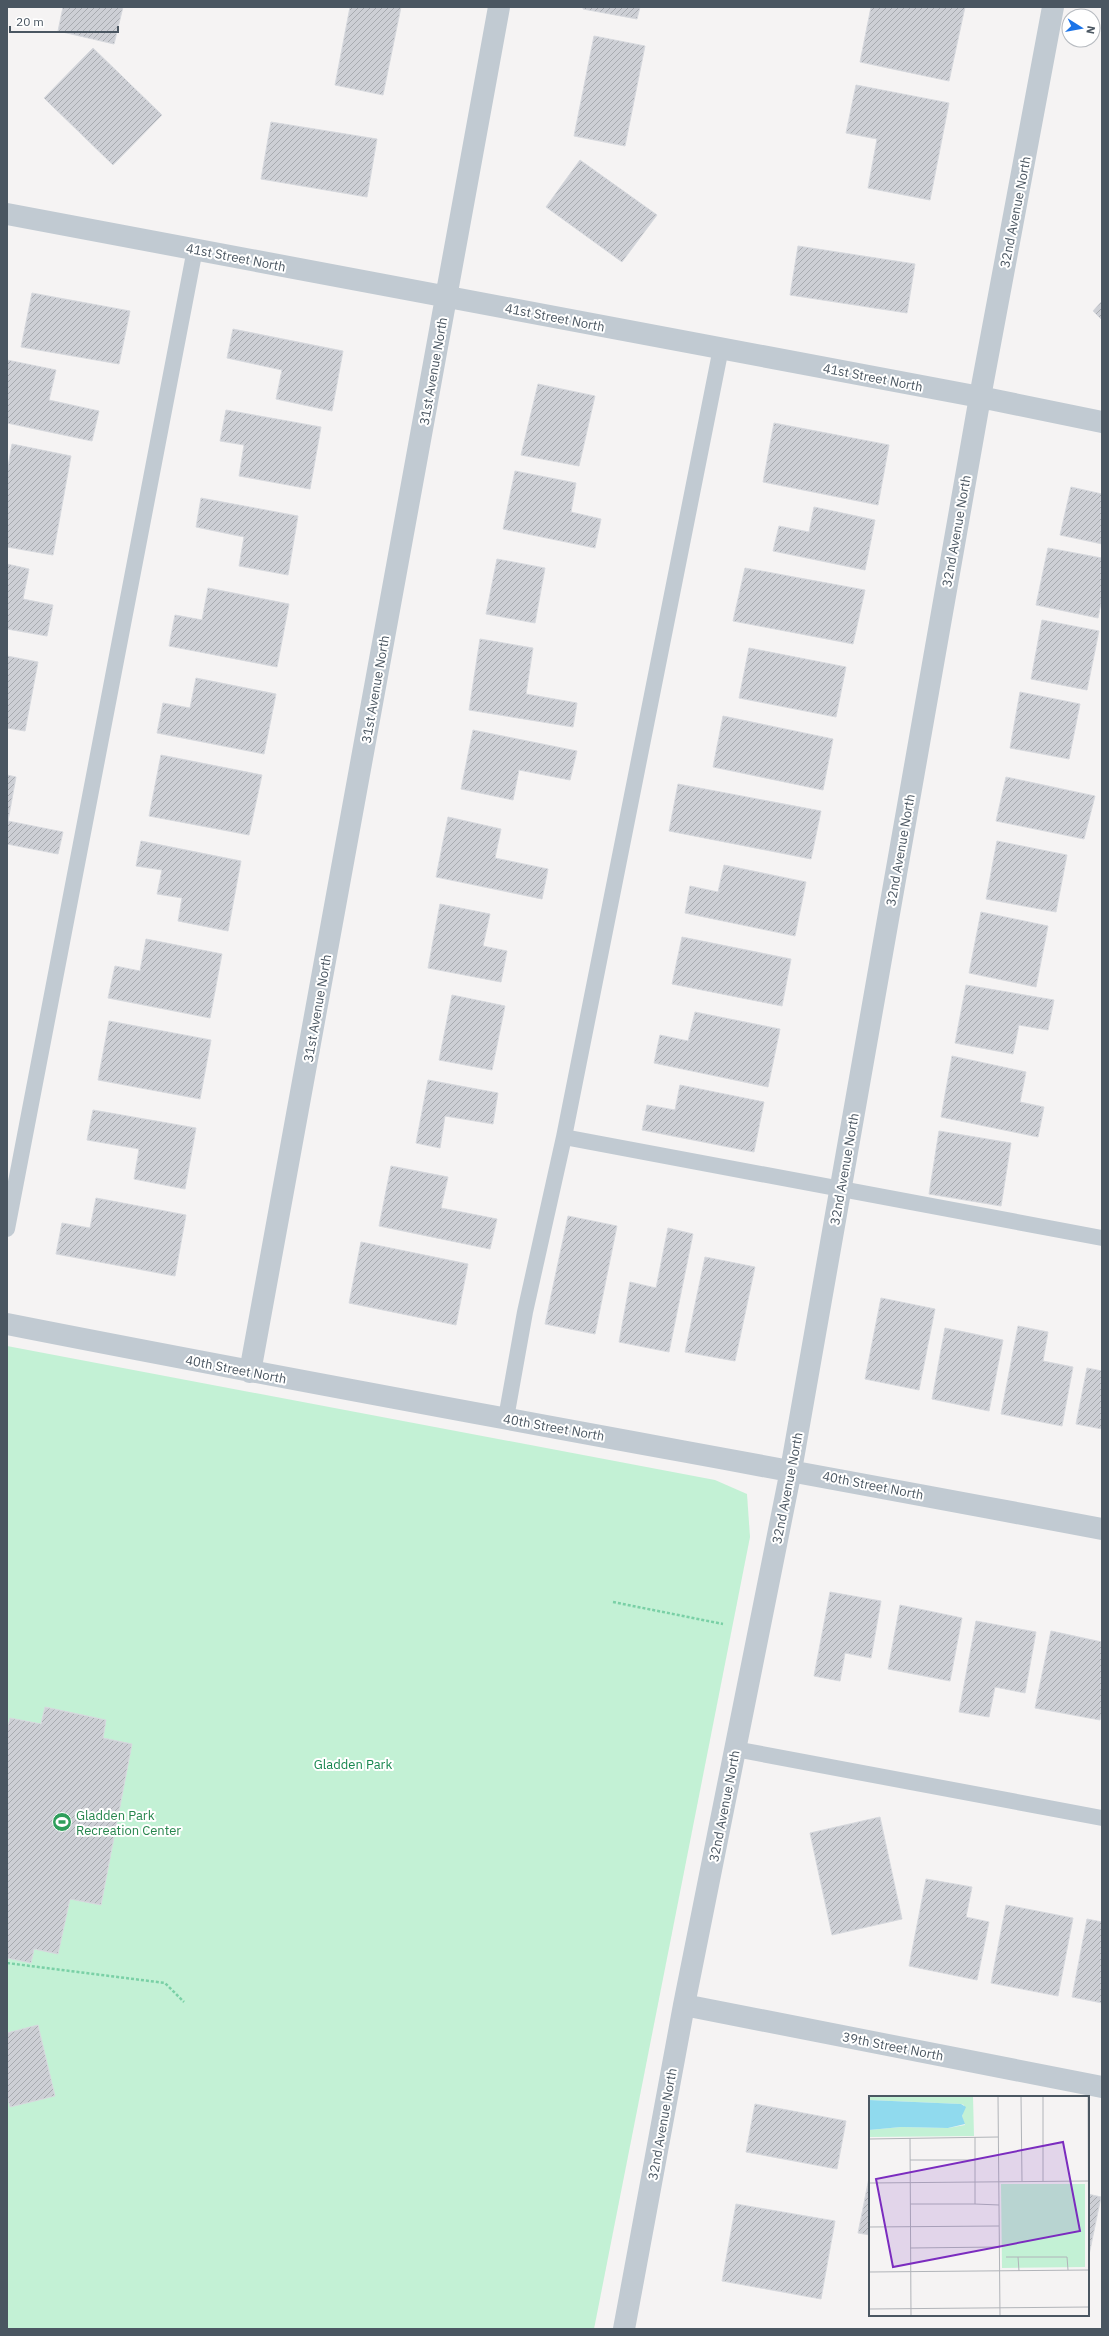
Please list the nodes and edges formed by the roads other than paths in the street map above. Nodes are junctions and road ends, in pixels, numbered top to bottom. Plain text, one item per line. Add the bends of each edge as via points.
1 (499, 7) edge
2 (1053, 7) edge
3 (7, 214) edge
4 (195, 249) junction
5 (446, 296) junction
6 (721, 348) junction
7 (980, 397) junction
8 (1102, 422) edge
9 (564, 1137) junction
10 (841, 1189) junction
11 (7, 1229) edge
12 (1102, 1238) edge
13 (7, 1324) edge
14 (250, 1372) junction
15 (506, 1418) junction
16 (791, 1470) junction
17 (1102, 1529) edge
18 (735, 1749) junction
19 (1102, 1818) edge
20 (684, 2005) junction
21 (1102, 2087) edge
22 (624, 2329) edge

1 - 5 street, 31st Avenue North
2 - 7 street, 32nd Avenue North
3 - 4 street, 41st Street North
4 - 5 street, 41st Street North
4 - 11 lane
5 - 6 street, 41st Street North
5 - 14 street, 31st Avenue North
6 - 7 street, 41st Street North
6 - 9 lane
7 - 8 street, 41st Street North
7 - 10 street, 32nd Avenue North
9 - 10 lane
9 - 15 lane via 525,1312
10 - 12 lane
10 - 16 street, 32nd Avenue North
13 - 14 street, 40th Street North
14 - 15 street, 40th Street North
15 - 16 street, 40th Street North
16 - 17 street, 40th Street North
16 - 18 street, 32nd Avenue North
18 - 19 lane
18 - 20 street, 32nd Avenue North
20 - 21 street, 39th Street North
20 - 22 street, 32nd Avenue North

